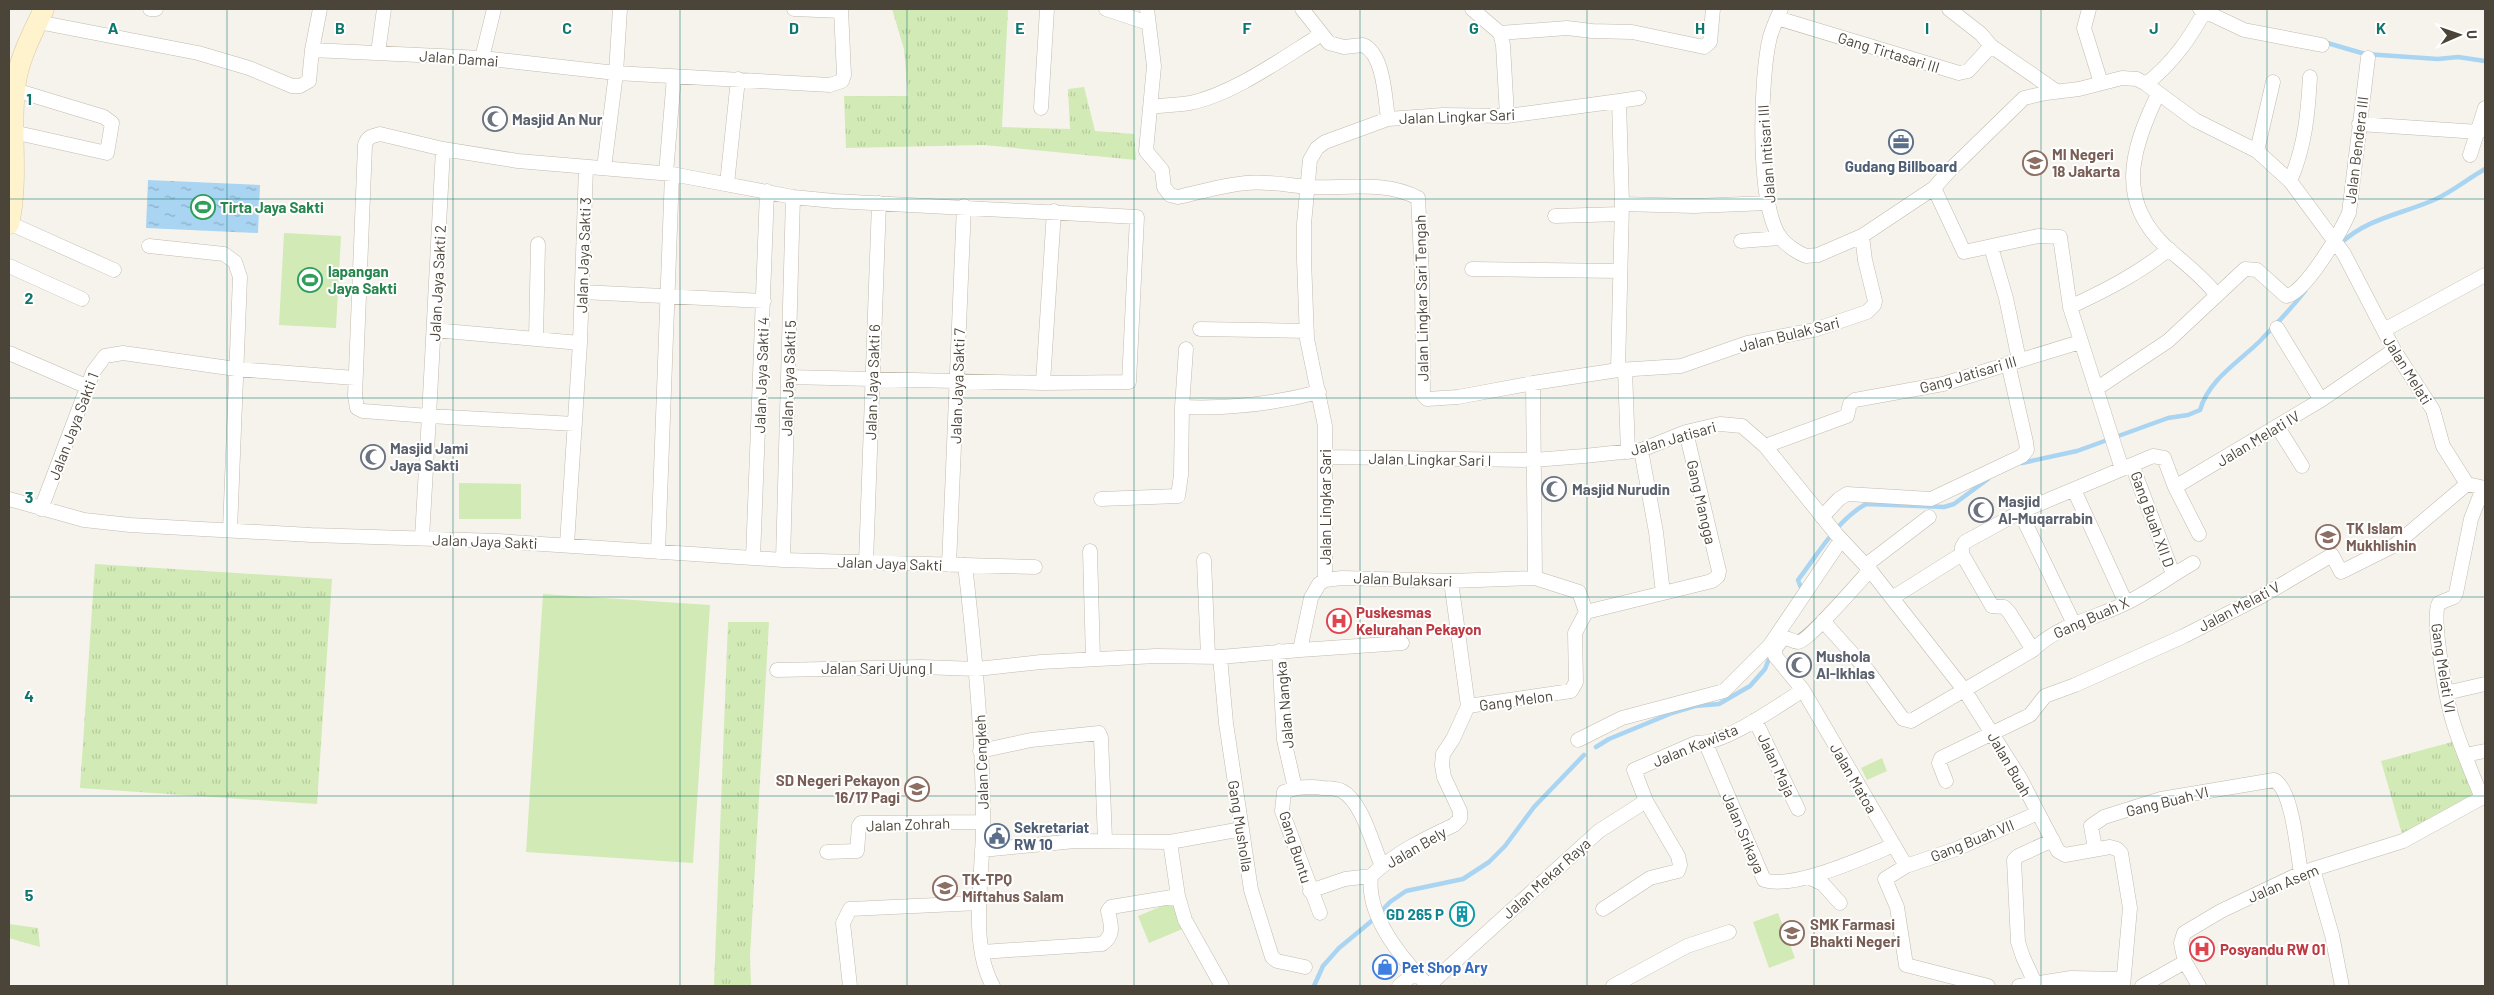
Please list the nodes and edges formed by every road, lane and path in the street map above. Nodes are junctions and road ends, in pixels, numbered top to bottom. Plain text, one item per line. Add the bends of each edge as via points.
1 (150, 9) edge
2 (156, 9) edge
3 (320, 9) edge
4 (384, 9) edge
5 (494, 9) edge
6 (620, 9) edge
7 (794, 9) edge
8 (1047, 9) edge
9 (1106, 9) edge
10 (1147, 9) edge
11 (1302, 9) edge
12 (1472, 9) edge
13 (1713, 9) edge
14 (1949, 9) edge
15 (2089, 9) edge
16 (841, 10) edge
17 (2204, 10) edge
18 (1779, 13) edge
19 (41, 16) edge
20 (1148, 23) junction
21 (1500, 33) junction
22 (1322, 34) junction
23 (2322, 45) dead end
24 (1992, 46) junction
25 (312, 50) junction
26 (378, 53) junction
27 (482, 58) junction
28 (2368, 58) dead end
29 (616, 73) junction
30 (674, 77) junction
31 (2310, 77) dead end
32 (738, 79) junction
33 (2273, 82) dead end
34 (2101, 83) junction
35 (2146, 84) junction
36 (15, 90) junction
37 (2056, 91) junction
38 (2158, 94) junction
39 (1639, 98) dead end
40 (1618, 101) junction
41 (1152, 107) junction
42 (1041, 108) dead end
43 (2485, 108) edge
44 (1507, 116) junction
45 (1388, 118) junction
46 (2359, 124) junction
47 (2478, 132) junction
48 (12, 136) edge
49 (443, 149) junction
50 (2257, 151) junction
51 (2470, 155) dead end
52 (586, 166) junction
53 (604, 168) junction
54 (669, 174) junction
55 (2290, 181) junction
56 (727, 184) junction
57 (1309, 187) junction
58 (1934, 188) junction
59 (767, 191) junction
60 (793, 197) junction
61 (879, 203) junction
62 (1768, 203) junction
63 (964, 206) junction
64 (1622, 209) junction
65 (1054, 211) junction
66 (1555, 216) dead end
67 (9, 223) edge
68 (1862, 236) junction
69 (1781, 238) junction
70 (2335, 240) junction
71 (1741, 241) dead end
72 (538, 244) dead end
73 (149, 246) dead end
74 (1991, 247) junction
75 (2169, 249) junction
76 (9, 266) edge
77 (114, 270) dead end
78 (1472, 270) dead end
79 (1619, 271) junction
80 (2484, 279) edge
81 (582, 292) junction
82 (2216, 294) junction
83 (668, 296) junction
84 (82, 298) dead end
85 (764, 301) junction
86 (2070, 307) junction
87 (2277, 328) dead end
88 (434, 330) junction
89 (1200, 330) dead end
90 (2384, 330) junction
91 (1306, 331) junction
92 (536, 339) junction
93 (2080, 342) junction
94 (580, 343) junction
95 (1186, 349) dead end
96 (2394, 350) junction
97 (9, 353) edge
98 (2013, 362) junction
99 (236, 369) junction
100 (1622, 370) junction
101 (788, 377) junction
102 (355, 378) junction
103 (872, 380) junction
104 (956, 380) junction
105 (1043, 383) junction
106 (1533, 383) junction
107 (88, 387) junction
108 (2096, 389) junction
109 (1319, 392) junction
110 (2321, 400) junction
111 (1182, 407) junction
112 (429, 416) junction
113 (575, 424) junction
114 (2276, 426) junction
115 (1686, 432) junction
116 (1765, 446) junction
117 (1634, 451) junction
118 (1326, 458) junction
119 (1534, 460) junction
120 (2302, 466) dead end
121 (2127, 467) junction
122 (2468, 484) junction
123 (2175, 487) junction
124 (2484, 488) edge
125 (2074, 490) junction
126 (9, 499) edge
127 (1101, 500) dead end
128 (41, 509) junction
129 (2020, 512) junction
130 (1929, 517) dead end
131 (1825, 521) junction
132 (230, 530) junction
133 (2199, 534) dead end
134 (422, 538) junction
135 (1839, 538) junction
136 (567, 544) junction
137 (1090, 551) dead end
138 (658, 552) junction
139 (1962, 554) junction
140 (753, 558) junction
141 (783, 560) junction
142 (1204, 560) dead end
143 (866, 562) junction
144 (2193, 562) dead end
145 (949, 565) junction
146 (965, 565) junction
147 (1035, 567) dead end
148 (1868, 568) junction
149 (2173, 574) junction
150 (1535, 578) junction
151 (1326, 580) junction
152 (1451, 581) junction
153 (1663, 593) junction
154 (1892, 598) junction
155 (2126, 603) junction
156 (1586, 612) junction
157 (1823, 621) junction
158 (2074, 624) junction
159 (1402, 643) dead end
160 (1300, 650) junction
161 (2032, 650) junction
162 (1279, 651) junction
163 (1214, 657) junction
164 (1093, 659) junction
165 (977, 669) junction
166 (777, 670) dead end
167 (2485, 684) edge
168 (1803, 690) junction
169 (1965, 691) junction
170 (2446, 693) junction
171 (1468, 706) junction
172 (1756, 720) junction
173 (1993, 733) junction
174 (1578, 740) dead end
175 (1706, 744) junction
176 (980, 751) junction
177 (2485, 751) edge
178 (2466, 755) junction
179 (1946, 781) dead end
180 (1295, 788) junction
181 (2483, 797) edge
182 (1646, 801) junction
183 (1798, 810) dead end
184 (2038, 813) junction
185 (983, 822) junction
186 (1242, 829) junction
187 (1105, 840) junction
188 (2053, 840) junction
189 (1170, 842) junction
190 (1894, 845) junction
191 (2095, 849) junction
192 (982, 850) junction
193 (828, 852) dead end
194 (1382, 866) junction
195 (1906, 866) junction
196 (2307, 871) junction
197 (1371, 876) junction
198 (1808, 877) junction
199 (1310, 891) junction
200 (1178, 896) junction
201 (979, 903) junction
202 (1840, 903) dead end
203 (1603, 909) dead end
204 (1320, 912) dead end
205 (1729, 932) dead end
206 (982, 952) junction
207 (2185, 962) junction
208 (1305, 967) dead end
209 (1415, 973) junction
210 (2035, 983) junction
211 (2123, 983) edge
212 (850, 986) edge
213 (993, 986) edge
214 (1222, 986) edge
215 (1399, 986) edge
216 (1428, 986) edge
217 (1613, 986) edge
218 (1988, 986) edge
219 (2019, 986) edge
220 (2142, 986) edge
221 (2199, 986) edge
222 (2342, 986) edge

1 - 2 street
3 - 25 street
4 - 26 street
5 - 27 street
6 - 29 street
7 - 16 street
8 - 42 street
9 - 20 street
10 - 20 street
11 - 22 street
12 - 21 street
13 - 21 street via 1710,42 1704,48 1632,32 1567,28
14 - 24 street
15 - 34 street via 2084,28
16 - 32 street, Jalan Damai via 844,75 838,84
17 - 23 street via 2244,30
17 - 35 street via 2177,54
18 - 24 street, Gang Tirtasari III via 1959,74 1968,71
18 - 62 street, Jalan Intisari III via 1770,38 1762,87
19 - 25 street via 198,52 292,86 309,81
19 - 36 street via 20,66
20 - 41 street via 1154,66
21 - 44 street
22 - 41 street via 1252,77 1205,98
22 - 45 street via 1335,46 1363,45 1374,52 1381,72
24 - 37 street
25 - 26 street, Jalan Damai
26 - 27 street, Jalan Damai
27 - 29 street, Jalan Damai
28 - 46 street, Jalan Bendera III
29 - 30 street, Jalan Damai
29 - 53 street
30 - 32 street, Jalan Damai
30 - 54 street
31 - 55 street via 2300,160
32 - 56 street
33 - 50 street
34 - 35 street via 2129,77
34 - 37 street
35 - 38 street, Jalan Melati
36 - 48 street
36 - 48 street via 104,117 112,123 107,153
37 - 58 street via 2030,95 2016,104
38 - 50 street, Jalan Melati via 2195,120
38 - 75 street via 2132,166 2135,202 2140,216
39 - 40 street, Jalan Lingkar Sari
40 - 44 street, Jalan Lingkar Sari
40 - 64 street
41 - 57 street via 1146,151 1162,170 1164,187 1170,195 1178,197 1248,182
43 - 47 street
44 - 45 street, Jalan Lingkar Sari
45 - 57 street, Jalan Lingkar Sari via 1317,148 1310,160
46 - 47 street
46 - 70 street, Jalan Bendera III via 2348,213
47 - 51 street
48 - 67 street via 14,185
49 - 52 street via 518,161
49 - 88 street, Jalan Jaya Sakti 2
49 - 102 street via 380,134 367,139 364,145
50 - 55 street, Jalan Melati
52 - 53 street
52 - 81 street, Jalan Jaya Sakti 3
53 - 54 street
54 - 56 street
54 - 83 street
55 - 70 street, Jalan Melati
56 - 59 street
57 - 91 street, Jalan Lingkar Sari via 1304,224
57 - 106 street, Jalan Lingkar Sari Tengah via 1373,186 1410,194 1419,200 1424,397 1435,400 1458,398
58 - 68 street
58 - 74 street via 1964,252
59 - 60 street
59 - 85 street, Jalan Jaya Sakti 4
60 - 61 street
60 - 101 street, Jalan Jaya Sakti 5
61 - 63 street
61 - 103 street, Jalan Jaya Sakti 6
62 - 64 street
62 - 69 street, Jalan Intisari III
63 - 65 street
63 - 104 street, Jalan Jaya Sakti 7
64 - 66 street
64 - 79 street
65 - 105 street
65 - 105 street via 1137,217 1131,378 1127,383
67 - 77 street
68 - 69 street, Jalan Intisari III via 1811,256 1799,254
68 - 100 street, Jalan Bulak Sari via 1875,301 1867,312 1814,330 1747,343 1687,364
69 - 71 street
70 - 82 street, Jalan Bendera III via 2312,274 2293,294 2283,295 2251,268 2245,269
70 - 90 street, Jalan Melati
72 - 92 street
73 - 99 street via 224,254 235,262 240,277
74 - 86 street via 2038,236 2060,236
74 - 98 street via 2006,298
75 - 82 street
75 - 86 street via 2143,270
76 - 84 street
78 - 79 street
79 - 100 street
80 - 90 street
81 - 83 street
81 - 94 street, Jalan Jaya Sakti 3
82 - 108 street via 2168,341
83 - 85 street
83 - 138 street
85 - 140 street, Jalan Jaya Sakti 4
86 - 93 street
87 - 110 street
88 - 92 street
88 - 112 street, Jalan Jaya Sakti 2
89 - 91 street
90 - 96 street, Jalan Melati
91 - 109 street, Jalan Lingkar Sari
92 - 94 street
93 - 98 street, Gang Jatisari III
93 - 108 street
94 - 113 street, Jalan Jaya Sakti 3
95 - 111 street
96 - 110 street, Jalan Melati IV
96 - 122 street, Jalan Melati via 2433,410 2443,446
97 - 107 street
98 - 116 street, Gang Jatisari III via 1943,384 1855,400 1850,404 1847,416
98 - 131 street via 2026,450 2022,456 1925,500 1847,494 1839,499
99 - 102 street, Jalan Jaya Sakti 1
99 - 107 street, Jalan Jaya Sakti 1 via 114,353 105,356 98,364
99 - 132 street
100 - 106 street, Jalan Bulak Sari
100 - 117 street
101 - 103 street
101 - 141 street, Jalan Jaya Sakti 5
102 - 112 street via 357,408
103 - 104 street
103 - 143 street, Jalan Jaya Sakti 6
104 - 105 street
104 - 145 street, Jalan Jaya Sakti 7
106 - 119 street
107 - 128 street, Jalan Jaya Sakti 1
108 - 121 street via 2111,437
109 - 111 street via 1244,407
109 - 118 street, Jalan Lingkar Sari via 1324,414
110 - 114 street, Jalan Melati IV
111 - 127 street via 1178,496
112 - 113 street
112 - 134 street, Jalan Jaya Sakti 2
113 - 136 street, Jalan Jaya Sakti 3
114 - 120 street
114 - 123 street, Jalan Melati IV
115 - 116 street, Jalan Jatisari via 1720,424 1736,424
115 - 117 street, Jalan Jatisari
115 - 153 street, Gang Mangga via 1719,571 1714,580
116 - 131 street, Jalan Jatisari
117 - 119 street, Jalan Jatisari
117 - 153 street via 1656,532
118 - 119 street, Jalan Lingkar Sari I
118 - 151 street, Jalan Lingkar Sari
119 - 150 street
121 - 123 street via 2153,456 2164,458
121 - 125 street
121 - 149 street, Gang Buah XII D
122 - 124 street
122 - 173 street, Jalan Melati V via 2387,548 2341,572 2332,555 2184,636 2045,696 2030,715
123 - 133 street
124 - 170 street, Gang Melati VI via 2471,519 2456,593 2436,609
125 - 129 street
125 - 155 street
126 - 128 street, Jalan Jaya Sakti
128 - 132 street, Jalan Jaya Sakti via 84,520
129 - 139 street via 1965,542
129 - 158 street
130 - 148 street
131 - 135 street, Jalan Buah
132 - 134 street, Jalan Jaya Sakti
134 - 136 street, Jalan Jaya Sakti
135 - 148 street, Jalan Buah
135 - 174 street via 1770,645 1724,691 1622,718
136 - 138 street, Jalan Jaya Sakti
137 - 164 street
138 - 140 street, Jalan Jaya Sakti
139 - 154 street
139 - 161 street via 1992,606 2004,607 2009,612
140 - 141 street, Jalan Jaya Sakti
141 - 143 street, Jalan Jaya Sakti
142 - 163 street, Gang Musholla
143 - 145 street, Jalan Jaya Sakti
144 - 149 street, Gang Buah X
145 - 146 street, Jalan Jaya Sakti
146 - 147 street, Jalan Jaya Sakti
146 - 165 street, Jalan Cengkeh
148 - 154 street, Jalan Buah
148 - 157 street
149 - 155 street, Gang Buah X
150 - 152 street, Jalan Bulaksari
150 - 156 street, Jalan Bulaksari via 1579,592
151 - 152 street, Jalan Bulaksari
151 - 160 street via 1311,598
152 - 171 street
153 - 156 street
154 - 169 street, Jalan Buah
155 - 158 street, Gang Buah X
156 - 171 street, Gang Melon via 1575,633 1576,682 1571,691
157 - 168 street via 1799,642 1782,638 1774,650 1775,656
157 - 169 street, Gang Buah X via 1868,671 1903,719 1916,720
158 - 161 street, Gang Buah X via 2044,638
159 - 160 street
160 - 162 street
161 - 169 street, Gang Buah X
162 - 163 street
162 - 180 street, Jalan Nangka via 1284,740
163 - 164 street
163 - 186 street, Gang Musholla
164 - 165 street
165 - 166 street, Jalan Sari Ujung I
165 - 176 street, Jalan Cengkeh
167 - 170 street
168 - 172 street, Jalan Kawista
168 - 190 street, Jalan Matoa
169 - 173 street, Jalan Buah
170 - 178 street, Gang Melati VI via 2453,724
171 - 194 street, Jalan Bely via 1442,758 1442,771 1460,811 1460,819
172 - 175 street, Jalan Kawista
172 - 183 street, Jalan Maja
173 - 179 street via 1940,758
173 - 184 street, Jalan Buah
175 - 182 street, Jalan Kawista via 1696,743 1634,770
175 - 198 street, Jalan Srikaya via 1762,878 1770,882
176 - 185 street, Jalan Cengkeh
176 - 187 street via 1032,740 1099,733
177 - 178 street
178 - 181 street, Gang Melati VI
180 - 194 street via 1335,789 1347,794 1359,810
180 - 199 street, Gang Buntu via 1284,792 1282,811
181 - 196 street, Jalan Asem via 2403,841
182 - 203 street via 1678,856 1678,871 1650,878
182 - 216 street, Jalan Mekar Raya via 1599,830
184 - 188 street, Jalan Buah
184 - 195 street, Gang Buah VII via 1956,849
185 - 192 street, Jalan Cengkeh
185 - 193 street, Jalan Zohrah via 861,823 857,851
186 - 189 street
186 - 208 street, Gang Musholla via 1256,910 1270,953 1277,961
187 - 189 street
187 - 192 street
188 - 191 street, Jalan Buah via 2062,854
188 - 210 street via 2014,860 2018,942
189 - 200 street
190 - 195 street, Jalan Matoa
190 - 198 street, Jalan Srikaya
191 - 196 street, Gang Buah VI via 2091,826 2104,817 2161,799 2274,780 2282,787
191 - 211 street, Jalan Buah via 2115,848 2123,858 2130,908
192 - 201 street, Jalan Cengkeh
194 - 197 street, Jalan Bely
195 - 218 street, Gang Buah VII via 1885,879 1898,908 1906,965
196 - 207 street, Jalan Asem via 2190,928 2184,933 2181,943
196 - 222 street via 2332,935
197 - 199 street via 1345,879
197 - 209 street, Jalan Bely via 1373,906 1387,934
198 - 202 street via 1823,884
199 - 204 street, Gang Buntu
200 - 206 street via 1111,907 1108,911 1112,930 1110,938 1102,944
200 - 214 street via 1189,928
201 - 206 street, Jalan Cengkeh
201 - 212 street via 850,909 843,923
205 - 217 street via 1686,946
206 - 213 street, Jalan Cengkeh via 986,974
207 - 220 street
207 - 221 street
209 - 215 street
209 - 216 street, Jalan Bely
210 - 211 street via 2071,978
210 - 219 street

